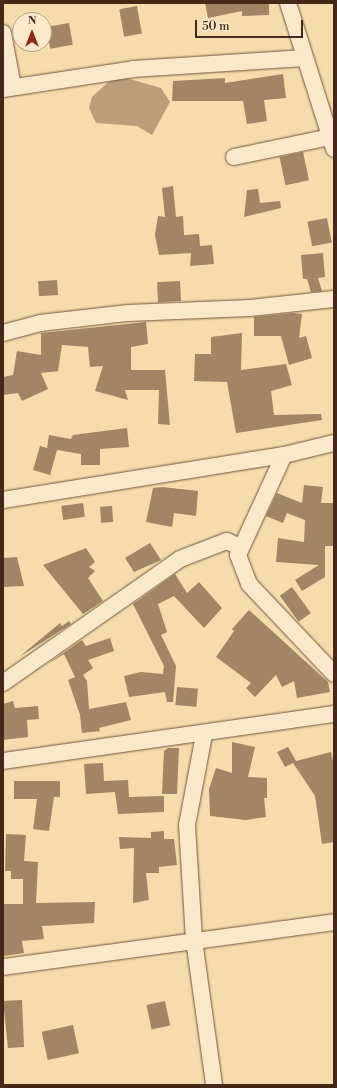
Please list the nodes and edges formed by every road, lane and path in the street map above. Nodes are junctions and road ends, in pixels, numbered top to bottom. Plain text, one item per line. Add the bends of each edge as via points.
1 (288, 3) edge
2 (3, 33) edge
3 (305, 58) junction
4 (8, 88) edge
5 (327, 110) edge
6 (332, 143) edge
7 (234, 157) dead end
8 (334, 299) edge
9 (3, 332) edge
10 (334, 442) edge
11 (284, 455) junction
12 (3, 500) edge
13 (240, 547) junction
14 (334, 674) edge
15 (3, 683) edge
16 (334, 714) edge
17 (204, 735) junction
18 (3, 762) edge
19 (334, 922) edge
20 (194, 940) junction
21 (3, 967) edge
22 (214, 1085) edge

1 - 3 street
2 - 4 street
3 - 4 street via 132,69
3 - 5 street
5 - 6 street
6 - 7 street
8 - 9 street via 250,308 128,313 40,323
10 - 11 street
11 - 12 street
11 - 13 street
13 - 14 street via 238,555 249,584
13 - 15 street via 227,541 180,559
16 - 17 street
17 - 18 street
17 - 20 street via 187,825
19 - 20 street
20 - 21 street
20 - 22 street

